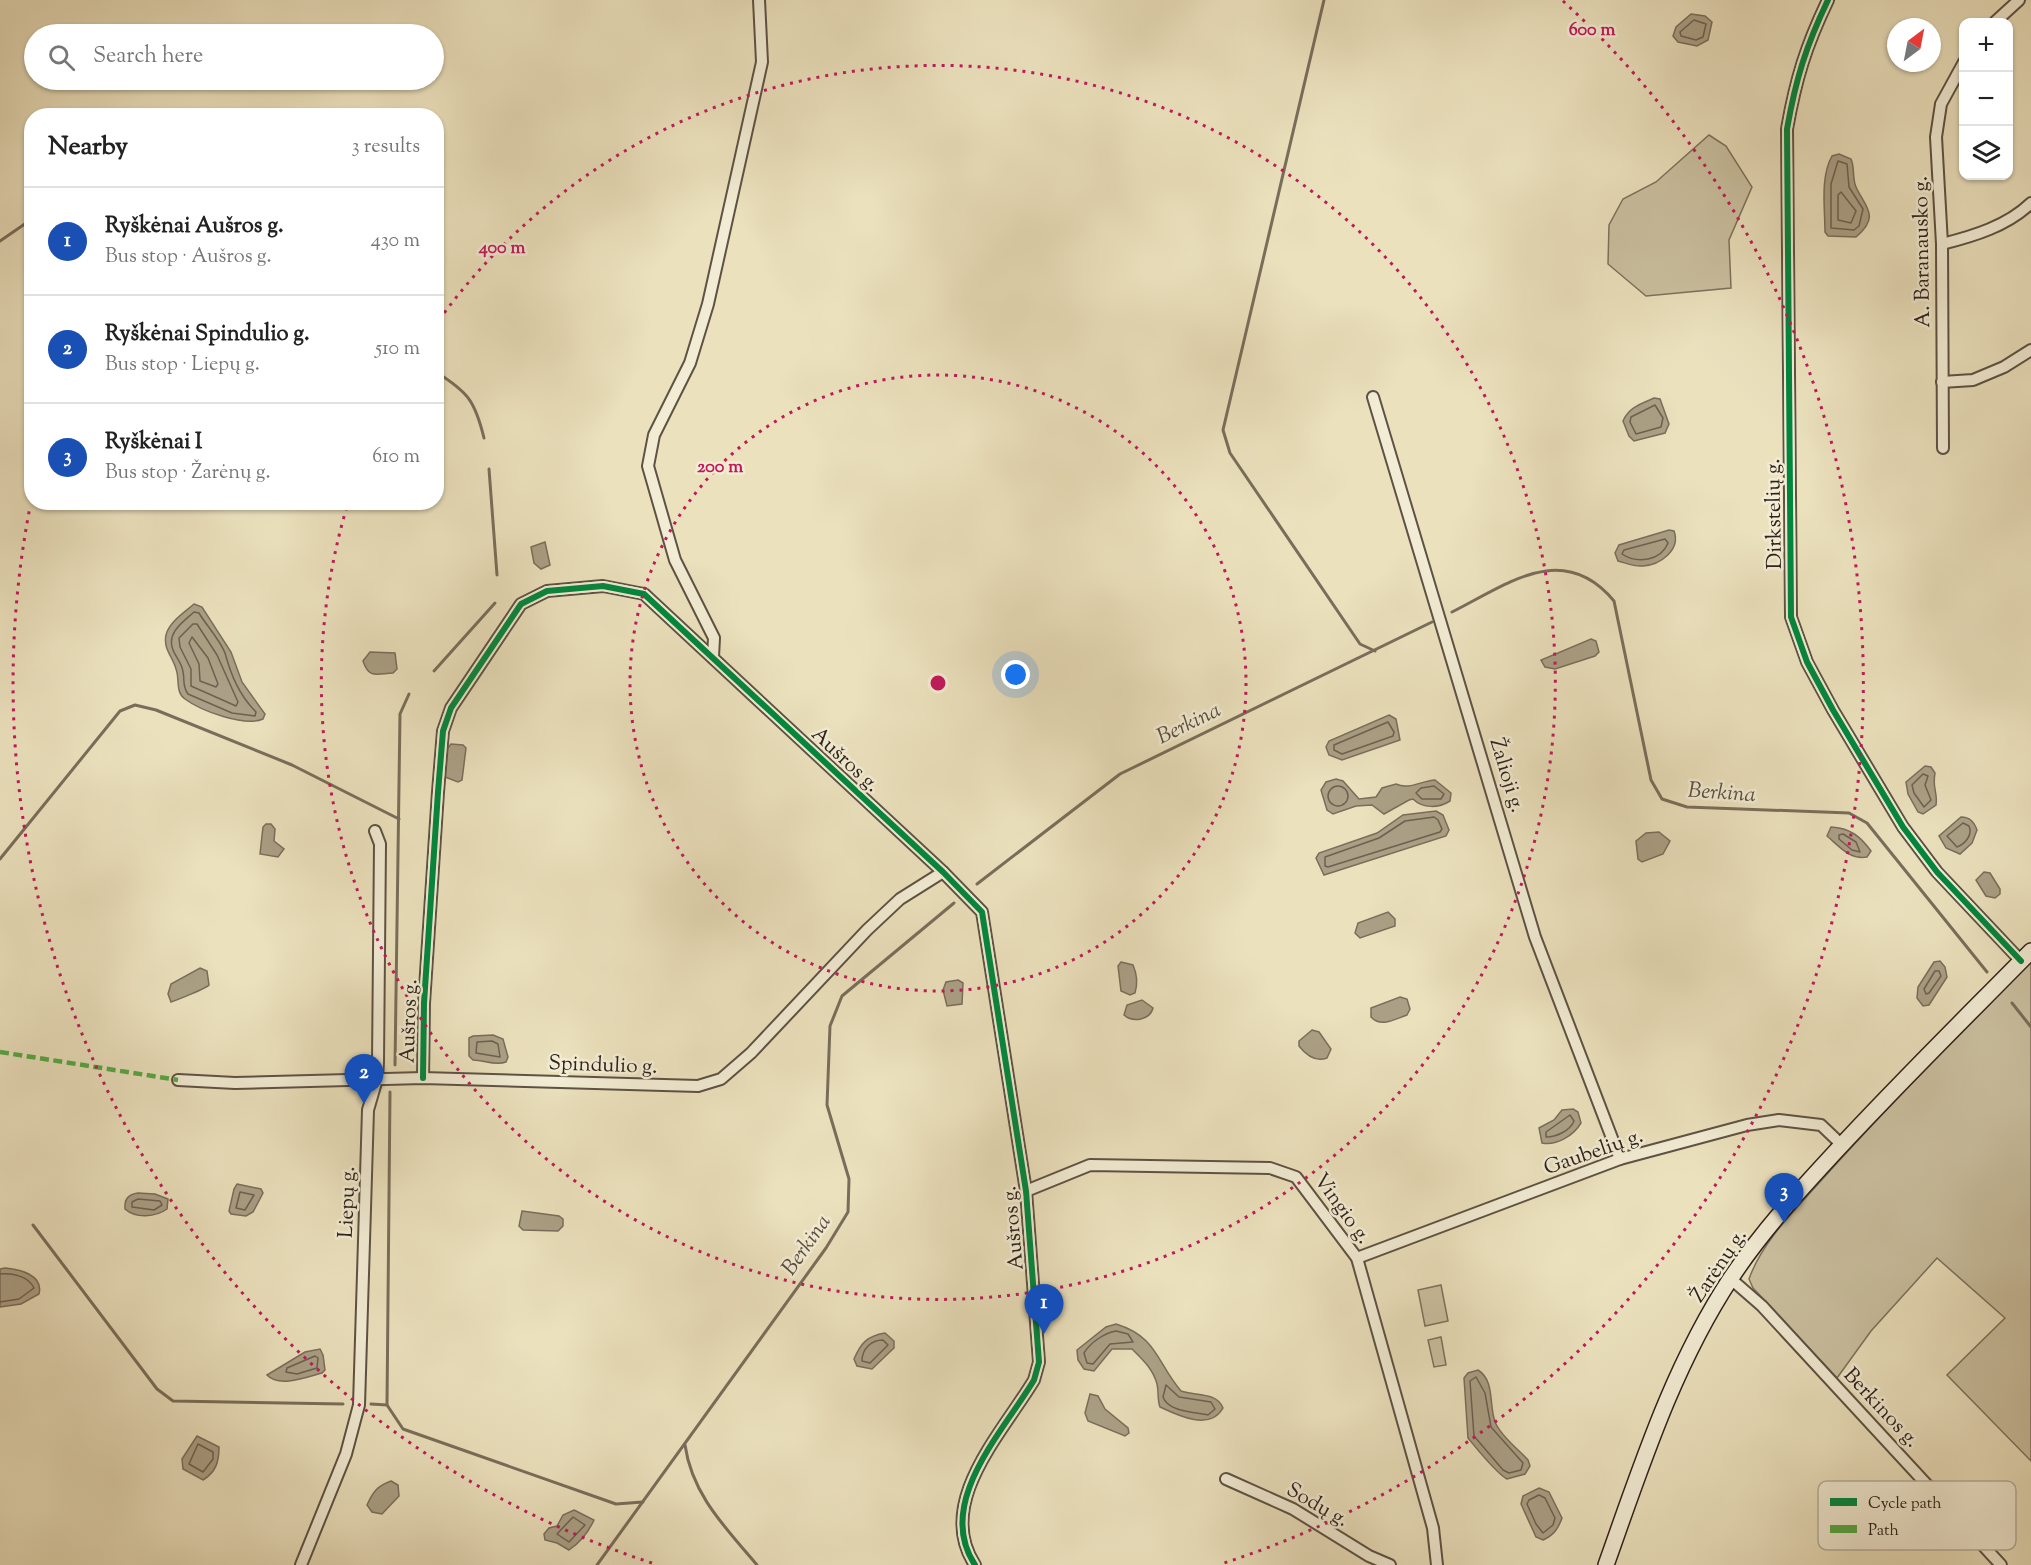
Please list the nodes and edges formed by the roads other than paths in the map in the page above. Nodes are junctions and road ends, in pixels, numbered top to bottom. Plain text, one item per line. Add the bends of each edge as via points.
1 (759, 0) edge
2 (1828, 0) edge
3 (2019, 0) edge
4 (1999, 18) edge
5 (1959, 71) edge
6 (2031, 203) edge
7 (1942, 244) junction
8 (2031, 350) edge
9 (1942, 382) junction
10 (1373, 397) dead end
11 (1943, 448) dead end
12 (713, 657) junction
13 (375, 831) dead end
14 (944, 872) junction
15 (2026, 956) edge
16 (423, 1078) junction
17 (377, 1079) junction
18 (178, 1080) dead end
19 (1842, 1145) junction
20 (1620, 1159) junction
21 (1026, 1191) junction
22 (1357, 1258) junction
23 (1731, 1279) junction
24 (1226, 1479) dead end
25 (1923, 1481) edge
26 (1987, 1550) edge
27 (301, 1565) edge
28 (975, 1565) edge
29 (1390, 1565) edge
30 (1437, 1565) edge
31 (1606, 1565) edge
32 (2001, 1565) edge

1 - 12 street via 762,62 711,293 690,363 654,435 648,466 675,560 714,638
2 - 15 street, Dirkstelių g. via 1796,78 1787,129 1791,617 1807,662 1903,827 1937,872
3 - 4 street
5 - 7 street, A. Baranausko g. via 1941,104 1936,137
6 - 7 street via 2020,213 1976,235
7 - 9 street, A. Baranausko g.
8 - 9 street via 1973,380
9 - 11 street, A. Baranausko g.
10 - 20 street, Žalioji g. via 1535,938
12 - 14 street, Aušros g.
12 - 16 street, Aušros g. via 644,594 603,586 547,591 521,604 451,708 443,731 424,1003
13 - 17 street, Liepų g. via 380,844
14 - 16 street, Spindulio g. via 900,899 721,1079 698,1086
14 - 21 street, Aušros g. via 982,912
15 - 19 main road, Žarėnų g.
16 - 17 street, Spindulio g.
17 - 18 street, Spindulio g. via 259,1083
17 - 27 street, Liepų g. via 368,1110 359,1406 346,1454
19 - 20 street, Gaubelių g. via 1821,1125 1779,1120
19 - 23 main road, Žarėnų g. via 1784,1207
20 - 22 street, Gaubelių g.
21 - 22 street, Vingio g. via 1090,1165 1270,1168 1296,1177
21 - 28 street, Aušros g. via 1040,1362 1030,1387 974,1473 961,1510 965,1550
22 - 30 street, Vingio g. via 1433,1528
23 - 25 street, Berkinos g. via 1762,1306
23 - 31 main road, Žarėnų g. via 1690,1352 1657,1424
24 - 29 street, Sodų g. via 1293,1509
26 - 32 street, Berkinos g.

